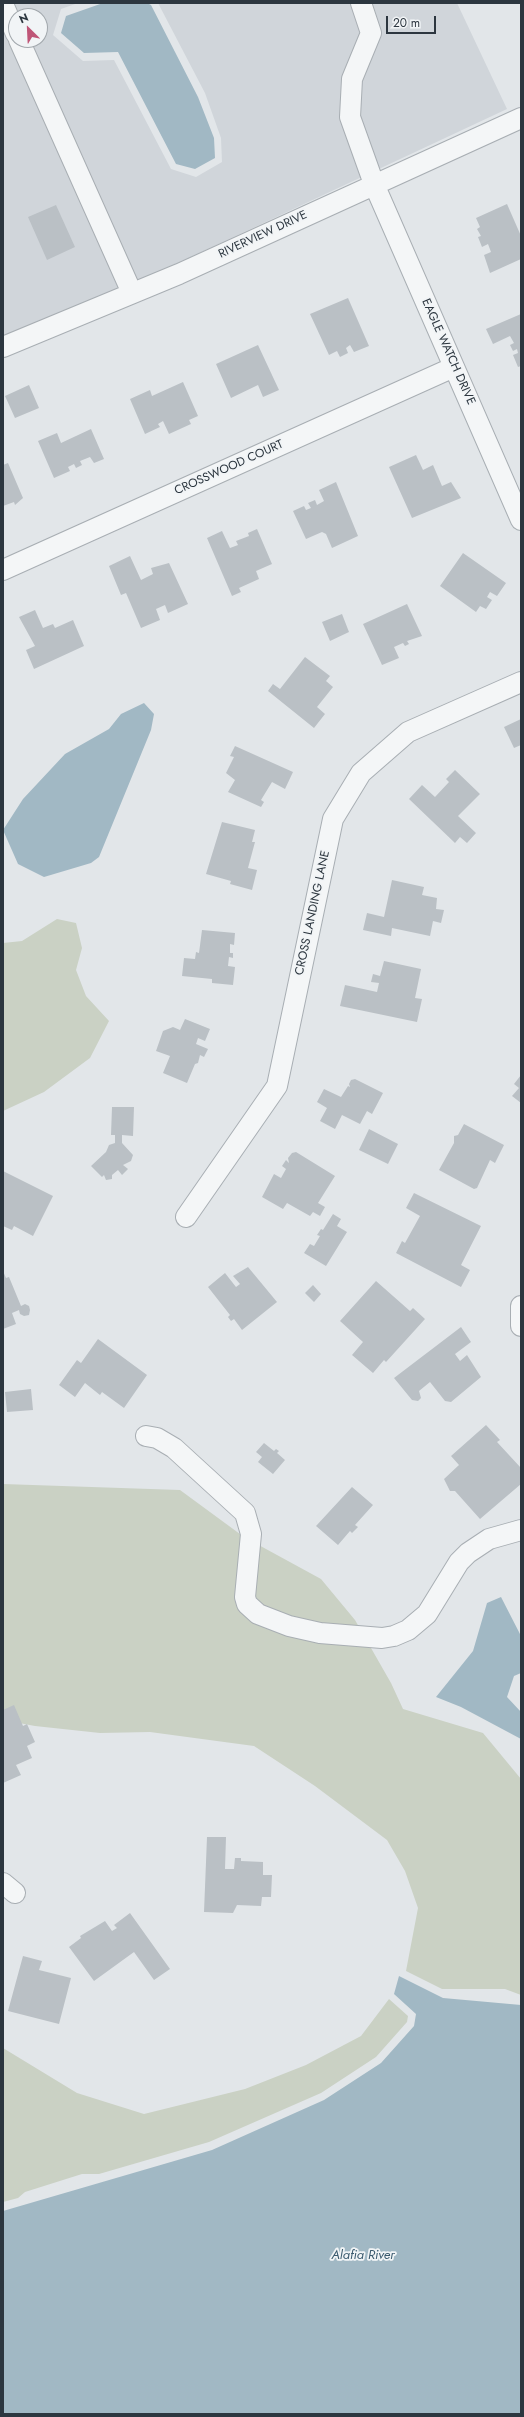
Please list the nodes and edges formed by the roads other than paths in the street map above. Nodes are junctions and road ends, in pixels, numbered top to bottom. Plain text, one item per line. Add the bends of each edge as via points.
1 (361, 3) edge
2 (3, 4) edge
3 (8, 16) edge
4 (23, 48) edge
5 (521, 118) edge
6 (374, 184) junction
7 (132, 293) junction
8 (3, 348) edge
9 (454, 367) junction
10 (521, 520) edge
11 (3, 570) edge
12 (521, 682) edge
13 (186, 1217) dead end
14 (521, 1306) edge
15 (521, 1326) edge
16 (146, 1436) dead end
17 (519, 1537) edge

1 - 6 street, EAGLE WATCH DRIVE via 371,33 352,79 350,117
2 - 3 street
4 - 7 street
5 - 6 street, RIVERVIEW DRIVE
6 - 7 street, RIVERVIEW DRIVE
6 - 9 street, EAGLE WATCH DRIVE
7 - 8 street, RIVERVIEW DRIVE
9 - 10 street, EAGLE WATCH DRIVE
9 - 11 street, CROSSWOOD COURT
12 - 13 street, CROSS LANDING LANE via 408,732 357,779 333,819 277,1086
14 - 15 street
16 - 17 street via 157,1438 174,1448 245,1513 251,1534 246,1604 258,1614 289,1626 320,1634 382,1638 394,1636 408,1630 427,1614 459,1562 468,1553 489,1538

